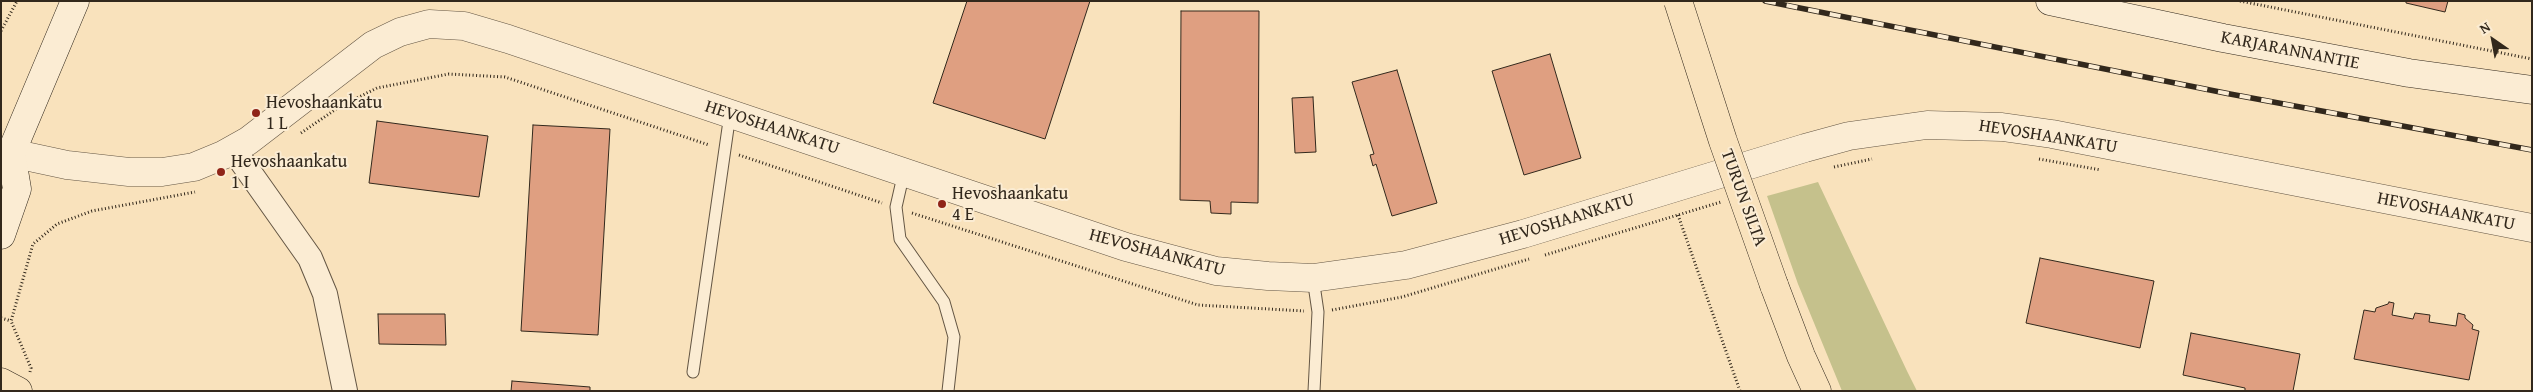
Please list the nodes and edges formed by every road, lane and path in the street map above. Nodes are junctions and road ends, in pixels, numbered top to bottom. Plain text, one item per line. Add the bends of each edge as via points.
1 (17, 1) edge
2 (75, 1) edge
3 (1678, 1) edge
4 (2050, 1) edge
5 (2240, 1) edge
6 (1, 31) edge
7 (2532, 59) edge
8 (2532, 90) edge
9 (730, 114) junction
10 (294, 138) dead end
11 (233, 149) junction
12 (723, 150) junction
13 (2031, 157) dead end
14 (1876, 158) dead end
15 (6, 160) edge
16 (1828, 168) dead end
17 (2106, 171) dead end
18 (904, 172) junction
19 (198, 191) dead end
20 (1725, 200) dead end
21 (896, 207) junction
22 (1678, 215) junction
23 (2532, 228) edge
24 (1, 235) edge
25 (1313, 278) junction
26 (1318, 312) junction
27 (1, 318) edge
28 (11, 320) junction
29 (1800, 356) junction
30 (693, 372) dead end
31 (1, 382) edge
32 (24, 383) edge
33 (345, 391) edge
34 (948, 391) edge
35 (1314, 391) edge
36 (1740, 391) edge
37 (1807, 391) edge
38 (1817, 391) edge

1 - 6 path
2 - 15 street
3 - 29 highway, TURUN SILTA, bridge via 1723,141
4 - 8 street, KARJARANNANTIE via 2409,74
5 - 7 path
9 - 11 street, HEVOSHAANKATU via 464,26 429,24 400,32 373,45 248,141
9 - 12 lane
9 - 18 street, HEVOSHAANKATU
10 - 12 path via 340,107 378,88 449,74 506,77
11 - 15 street, HEVOSHAANKATU via 194,167 162,172 129,172
11 - 33 street via 310,258 325,294
12 - 21 path
12 - 30 lane
13 - 17 path
14 - 16 path
15 - 24 street via 17,189
18 - 21 lane
18 - 25 street, HEVOSHAANKATU via 1168,260 1216,270
19 - 28 path via 92,211 57,224 33,244
20 - 22 path
21 - 26 path via 1198,306
21 - 34 lane via 900,239 944,302 954,337
22 - 26 path via 1402,297
22 - 36 path
23 - 25 street, HEVOSHAANKATU via 2052,134 2002,127 1927,125 1850,136 1804,148 1456,253 1406,265
25 - 26 lane
26 - 35 lane
27 - 28 path
28 - 32 path via 31,368
29 - 37 highway
29 - 38 highway, TURUN SILTA
31 - 32 highway

